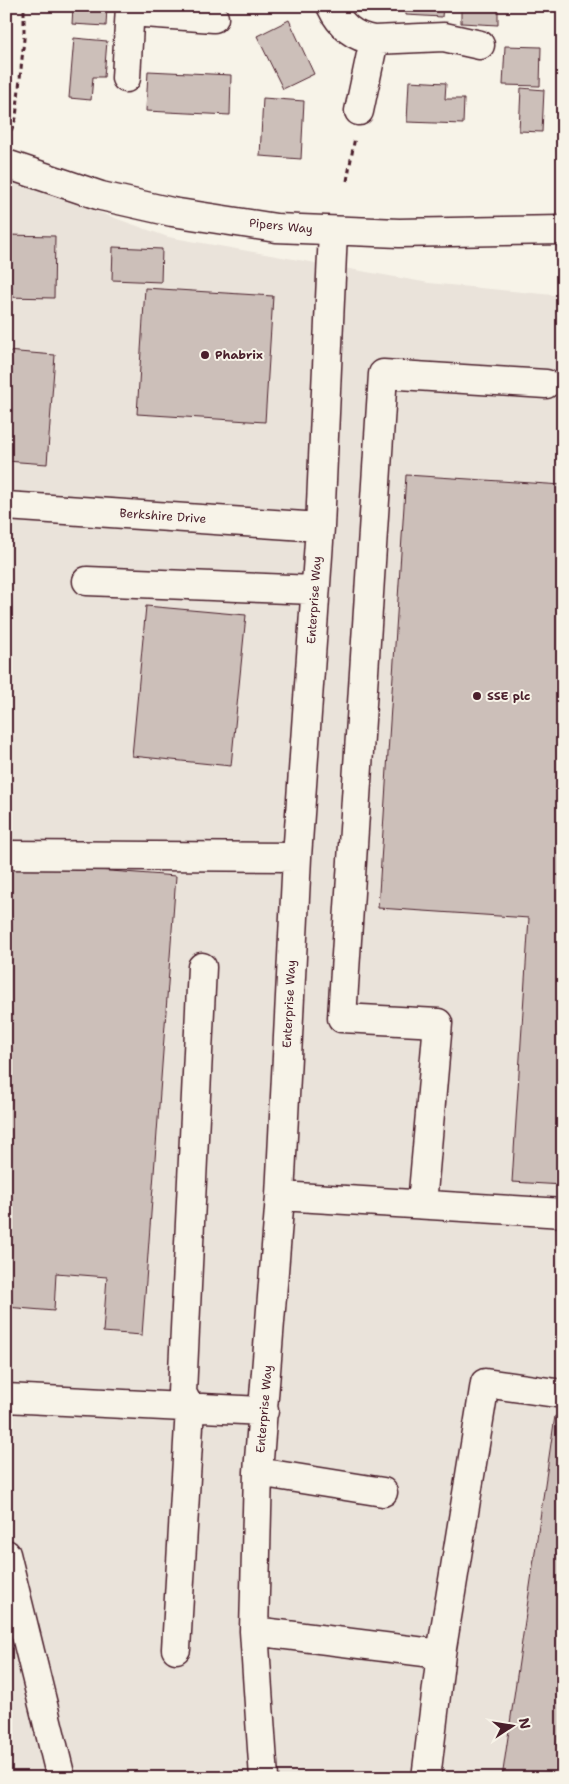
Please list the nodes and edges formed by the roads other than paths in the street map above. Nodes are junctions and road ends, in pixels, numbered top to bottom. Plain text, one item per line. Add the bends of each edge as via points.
1 (331, 6) edge
2 (130, 9) edge
3 (214, 18) dead end
4 (374, 40) junction
5 (480, 45) dead end
6 (126, 78) dead end
7 (359, 111) road end
8 (6, 164) edge
9 (563, 230) edge
10 (333, 231) junction
11 (546, 384) dead end
12 (6, 506) edge
13 (320, 527) junction
14 (87, 581) dead end
15 (314, 590) junction
16 (6, 855) edge
17 (297, 857) junction
18 (202, 966) dead end
19 (280, 1196) junction
20 (422, 1204) junction
21 (563, 1213) edge
22 (563, 1394) edge
23 (6, 1398) edge
24 (190, 1408) junction
25 (264, 1411) junction
26 (258, 1472) junction
27 (383, 1492) dead end
28 (6, 1554) edge
29 (254, 1631) junction
30 (176, 1649) dead end
31 (441, 1654) junction
32 (61, 1778) edge
33 (264, 1778) edge
34 (426, 1778) edge

1 - 4 street via 349,31
2 - 3 street
2 - 6 street
4 - 5 street via 444,37
4 - 7 street
8 - 10 street, Pipers Way via 101,196 172,212 276,228
9 - 10 street, Pipers Way
10 - 13 street, Enterprise Way
11 - 20 street via 383,374 342,1018 438,1023
12 - 13 street, Berkshire Drive
13 - 15 street, Enterprise Way
14 - 15 street
15 - 17 street, Enterprise Way
16 - 17 street
17 - 19 street, Enterprise Way
18 - 24 street via 182,1393
19 - 20 street
19 - 25 street, Enterprise Way
20 - 21 street
22 - 31 street via 484,1382
23 - 24 street
24 - 25 street
24 - 30 street
25 - 26 street, Enterprise Way
26 - 27 street
26 - 29 street, Enterprise Way
28 - 32 street
29 - 31 street
29 - 33 street, Enterprise Way
31 - 34 street

